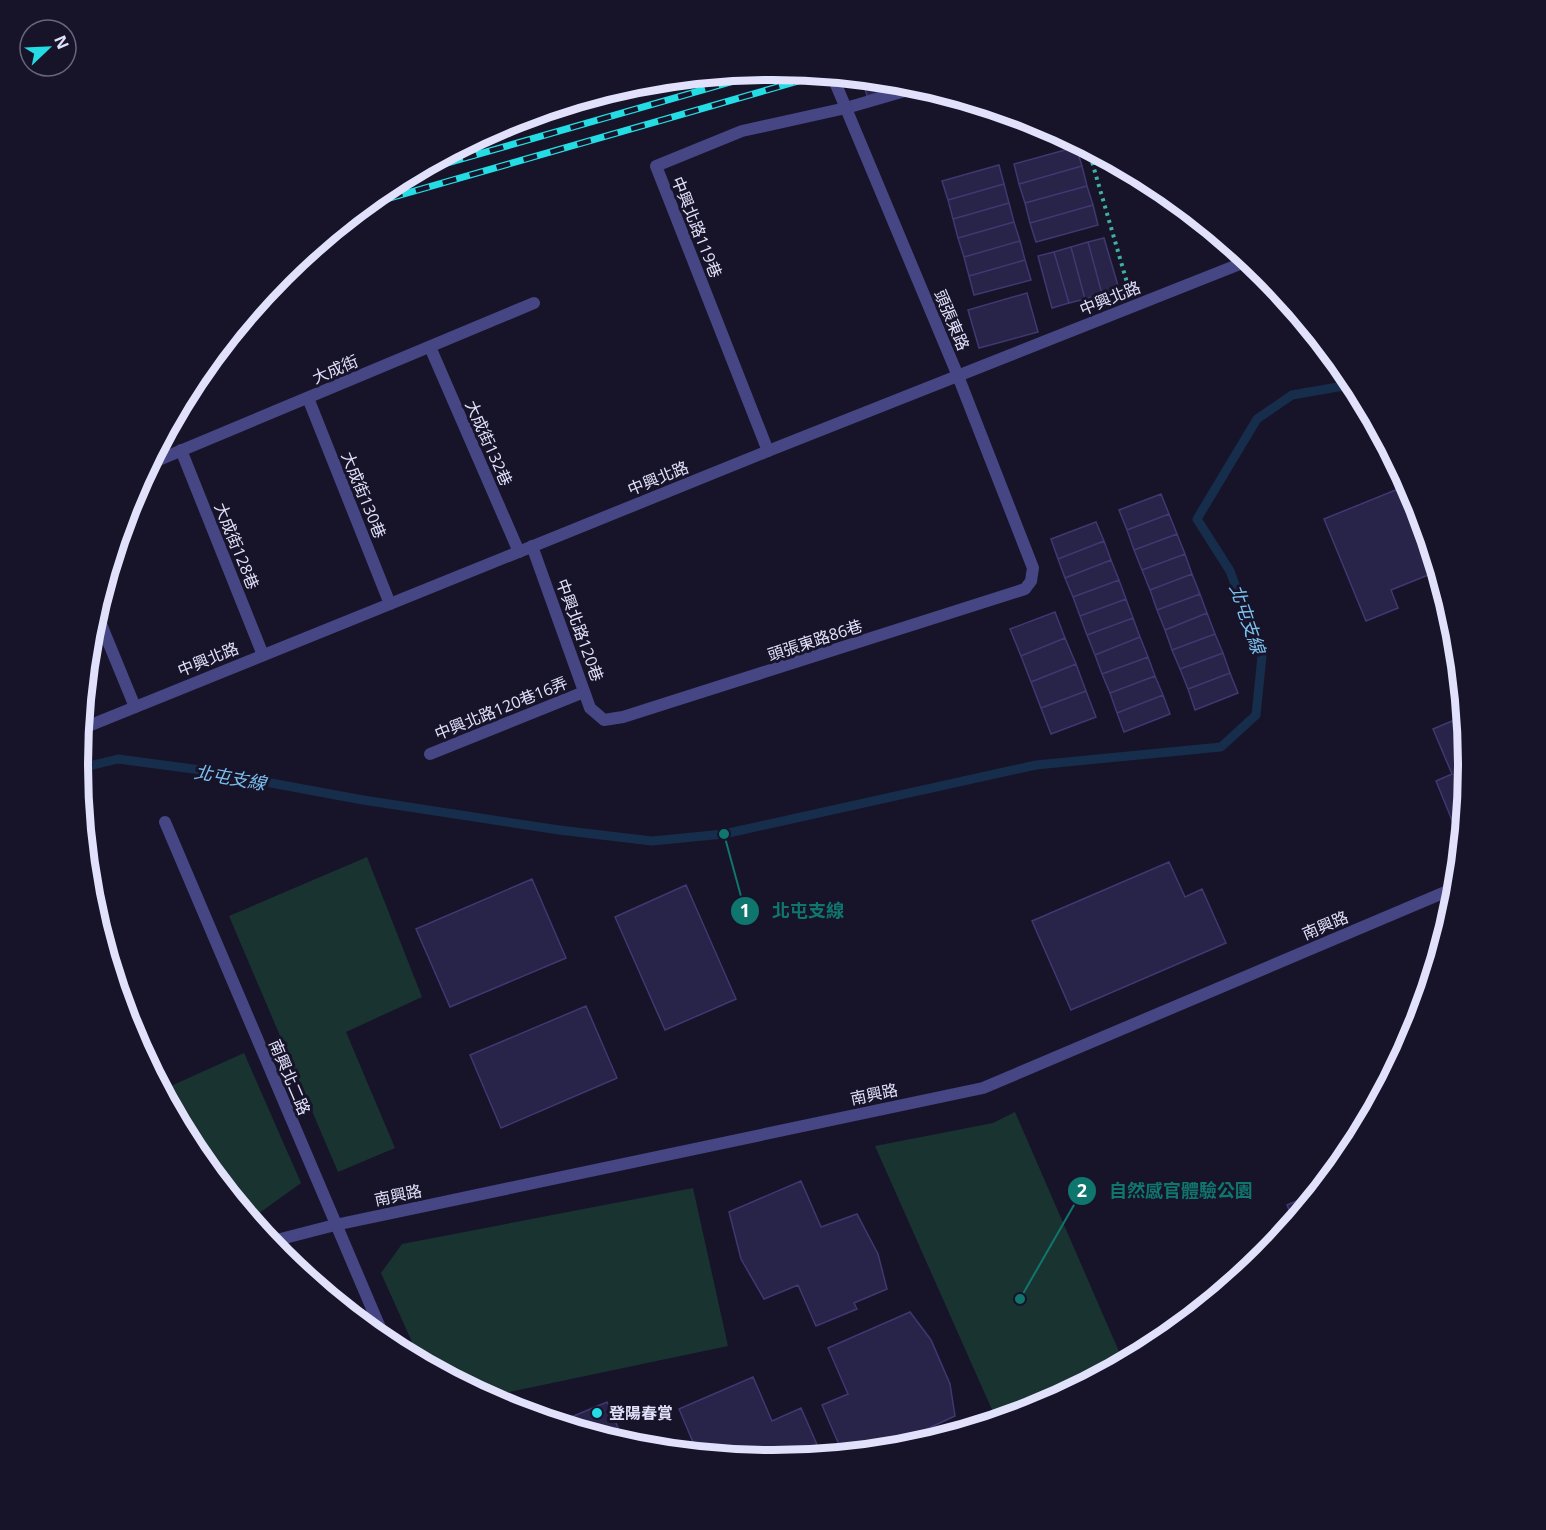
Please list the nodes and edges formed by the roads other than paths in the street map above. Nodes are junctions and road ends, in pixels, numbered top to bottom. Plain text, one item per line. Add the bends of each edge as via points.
1 (835, 83) edge
2 (901, 92) edge
3 (846, 108) junction
4 (1240, 264) edge
5 (534, 303) dead end
6 (429, 347) junction
7 (958, 376) junction
8 (308, 398) junction
9 (181, 450) junction
10 (768, 451) junction
11 (160, 459) edge
12 (532, 546) junction
13 (519, 552) junction
14 (1031, 581) joint
15 (390, 604) junction
16 (102, 627) edge
17 (263, 654) junction
18 (584, 692) junction
19 (135, 707) junction
20 (604, 720) joint
21 (89, 726) edge
22 (430, 754) dead end
23 (165, 822) dead end
24 (1446, 892) edge
25 (335, 1225) junction
26 (279, 1240) edge
27 (379, 1326) edge

1 - 3 street, 頭張東路
2 - 3 street
3 - 7 street, 頭張東路
3 - 10 street, 中興北路119巷 via 742,131 656,166
4 - 7 street, 中興北路
5 - 6 street, 大成街
6 - 8 street, 大成街
6 - 13 street, 大成街132巷
7 - 10 street, 中興北路
7 - 14 street, 頭張東路 via 1033,568
8 - 9 street, 大成街
8 - 15 street, 大成街130巷
9 - 11 street, 大成街
9 - 17 street, 大成街128巷
10 - 12 street, 中興北路
12 - 13 street, 中興北路
12 - 18 street, 中興北路120巷
13 - 15 street, 中興北路
14 - 20 street, 頭張東路86巷 via 1025,589 760,675
15 - 17 street, 中興北路
16 - 19 street
17 - 19 street, 中興北路
18 - 20 street, 中興北路120巷 via 590,708
18 - 22 street, 中興北路120巷16弄
19 - 21 street, 中興北路
23 - 25 street, 南興北二路
24 - 25 street, 南興路 via 983,1088
25 - 26 street, 南興路
25 - 27 street, 南興北二路

